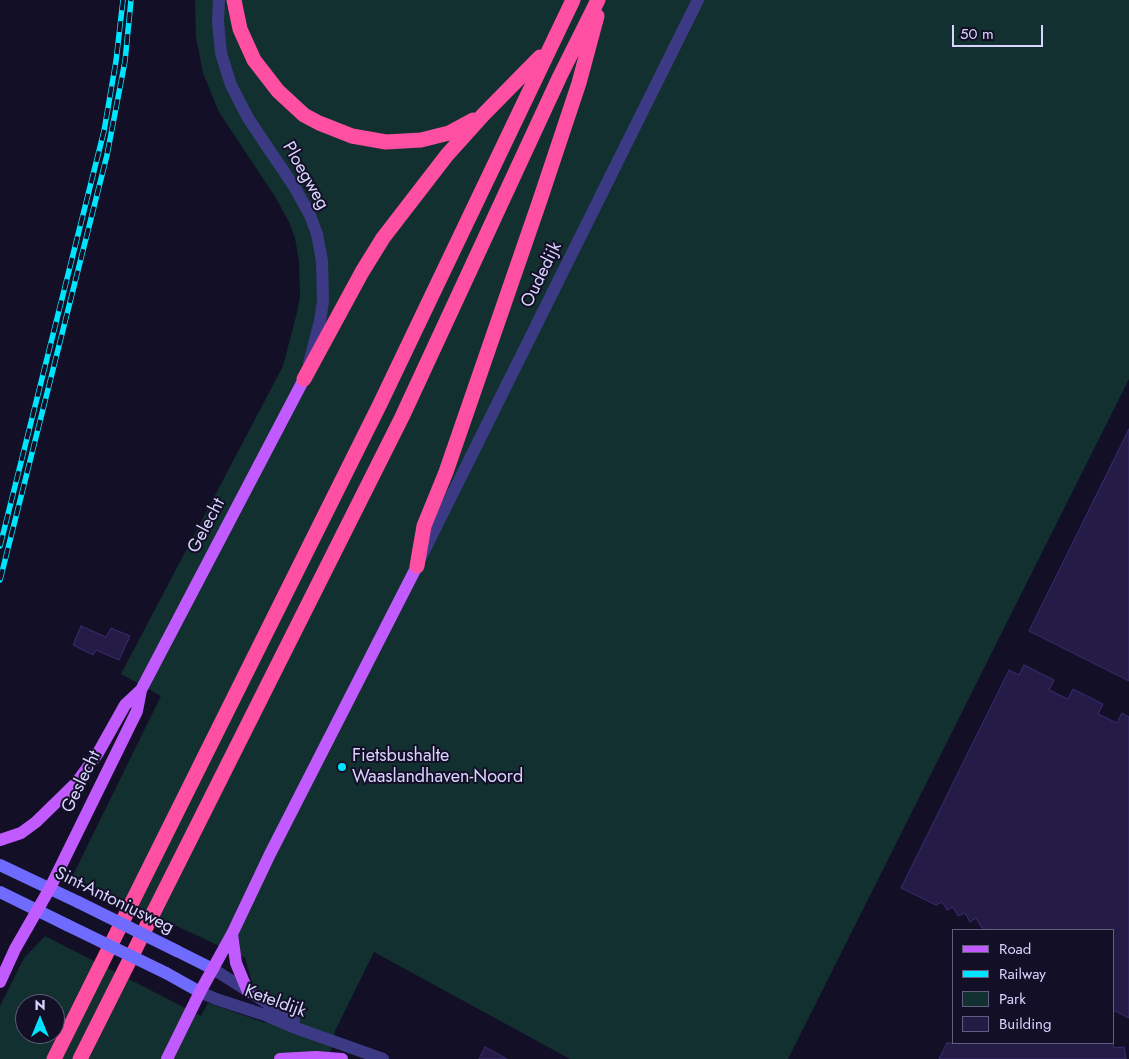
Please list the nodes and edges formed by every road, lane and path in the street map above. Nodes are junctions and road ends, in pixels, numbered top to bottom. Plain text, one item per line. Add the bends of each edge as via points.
1 (218, 0) edge
2 (234, 0) edge
3 (573, 0) edge
4 (600, 0) edge
5 (698, 0) edge
6 (550, 47) junction
7 (483, 115) junction
8 (304, 379) junction
9 (417, 566) junction
10 (141, 690) junction
11 (0, 840) edge
12 (0, 864) edge
13 (50, 888) junction
14 (0, 892) edge
15 (38, 912) junction
16 (232, 934) junction
17 (213, 969) junction
18 (0, 982) edge
19 (200, 992) junction
20 (248, 992) junction
21 (339, 1043) junction
22 (54, 1059) edge
23 (80, 1059) edge
24 (167, 1059) edge
25 (280, 1059) edge
26 (342, 1059) edge
27 (383, 1059) edge

1 - 8 street, Ploegweg via 221,53 232,85 248,118 295,188 317,234 322,261 323,301
2 - 7 highway via 240,29 254,60 278,91 319,123 352,136 386,142 421,140 449,133
3 - 6 highway
4 - 9 highway via 579,82 540,200 446,472 424,526
4 - 23 highway via 560,76 397,426
5 - 9 street, Oudedijk
6 - 7 highway
6 - 22 highway via 380,404
7 - 8 highway via 416,193 383,238
8 - 10 main road, Gelecht
9 - 16 main road
10 - 11 main road via 125,705 77,782 36,822 21,833
10 - 13 main road, Geslecht via 137,711
12 - 13 main road, Sint-Antoniusweg
13 - 15 main road, Geslecht
13 - 17 main road, Sint-Antoniusweg, bridge
14 - 15 main road
15 - 18 main road, Geslecht via 15,949
15 - 19 main road, bridge
16 - 17 main road
16 - 20 main road via 236,963
17 - 19 main road
17 - 20 street, Keteldijk
19 - 21 street, Keteldijk
19 - 24 main road
20 - 21 street, Keteldijk via 291,1019
21 - 27 street, Keteldijk
25 - 26 main road

